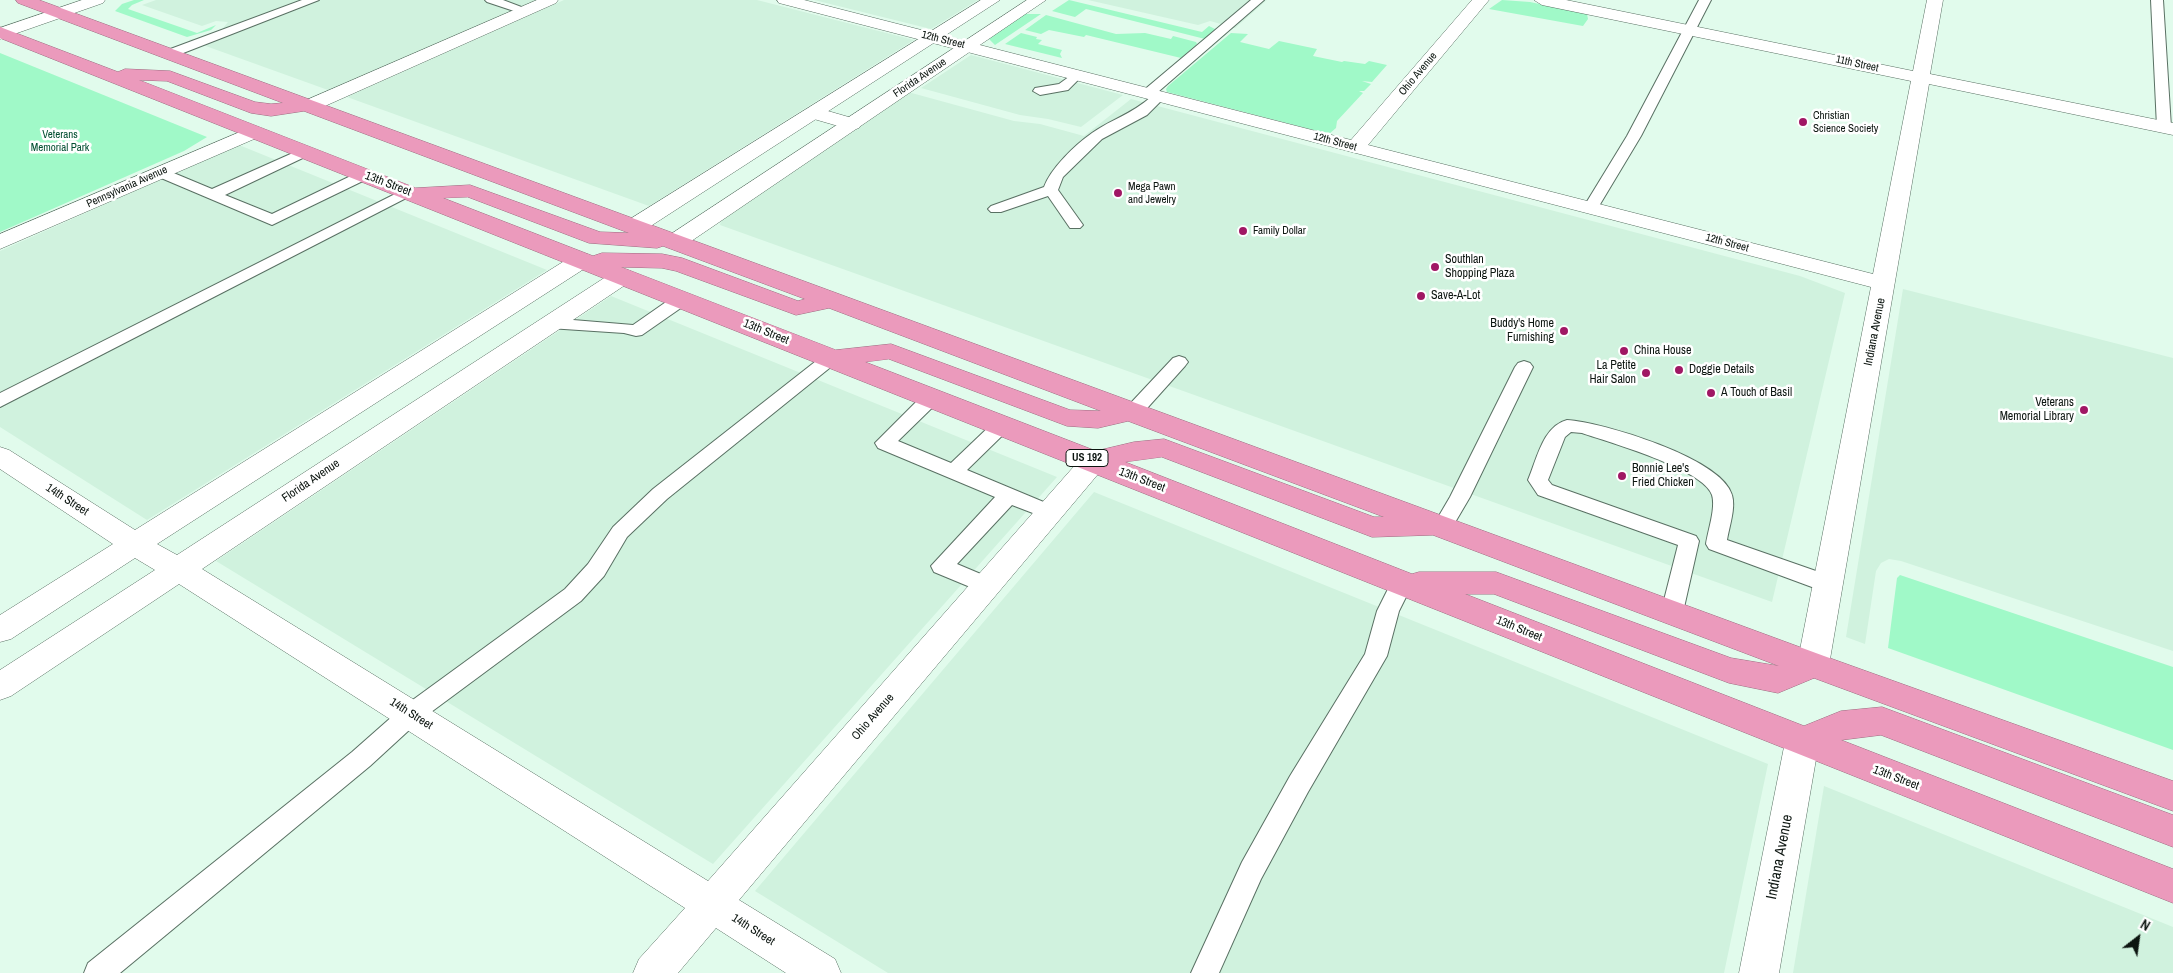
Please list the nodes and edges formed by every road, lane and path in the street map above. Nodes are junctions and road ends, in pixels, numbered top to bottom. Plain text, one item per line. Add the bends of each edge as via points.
1 (24, 0) edge
2 (97, 0) edge
3 (313, 0) edge
4 (491, 0) edge
5 (550, 0) edge
6 (785, 0) edge
7 (992, 0) edge
8 (1038, 0) edge
9 (1258, 0) edge
10 (1481, 0) edge
11 (1542, 0) edge
12 (1705, 0) edge
13 (1935, 0) edge
14 (2157, 0) edge
15 (526, 11) junction
16 (58, 13) junction
17 (1688, 30) junction
18 (1, 33) edge
19 (933, 37) junction
20 (968, 46) junction
21 (169, 54) junction
22 (103, 73) junction
23 (1077, 75) junction
24 (1920, 77) junction
25 (1040, 91) dead end
26 (1154, 95) junction
27 (814, 113) junction
28 (305, 119) junction
29 (852, 124) junction
30 (2169, 128) edge
31 (254, 132) junction
32 (1356, 147) junction
33 (304, 152) junction
34 (159, 172) junction
35 (364, 175) junction
36 (1051, 190) junction
37 (407, 192) junction
38 (212, 195) junction
39 (1591, 208) junction
40 (996, 209) dead end
41 (635, 226) junction
42 (1075, 226) dead end
43 (676, 241) junction
44 (0, 242) edge
45 (582, 260) junction
46 (623, 276) junction
47 (1884, 284) junction
48 (682, 299) junction
49 (834, 300) junction
50 (549, 323) junction
51 (831, 358) junction
52 (1179, 362) dead end
53 (1524, 367) dead end
54 (931, 398) junction
55 (0, 401) edge
56 (1134, 412) junction
57 (1002, 425) junction
58 (0, 456) edge
59 (1094, 461) junction
60 (953, 472) junction
61 (1008, 496) junction
62 (1051, 513) junction
63 (1444, 526) junction
64 (135, 544) junction
65 (177, 570) junction
66 (1402, 583) junction
67 (1828, 584) junction
68 (987, 586) junction
69 (1672, 612) junction
70 (0, 630) edge
71 (1813, 665) junction
72 (0, 687) edge
73 (411, 714) junction
74 (1802, 742) junction
75 (2173, 796) edge
76 (2173, 831) edge
77 (2173, 886) edge
78 (712, 904) junction
79 (98, 973) edge
80 (653, 973) edge
81 (822, 973) edge
82 (1205, 973) edge
83 (1759, 973) edge

1 - 16 highway
2 - 16 street
3 - 21 lane
4 - 15 lane
5 - 15 street
6 - 19 street, 12th Street
7 - 19 street
8 - 20 street, Florida Avenue
9 - 26 lane
10 - 32 street, Ohio Avenue
11 - 17 street, 11th Street
12 - 17 lane
13 - 24 street, Indiana Avenue
14 - 30 lane
15 - 28 street
16 - 18 street
16 - 21 highway
17 - 24 street, 11th Street
17 - 39 lane via 1634,136
18 - 22 highway, 13th Street / US 192
19 - 20 street, 12th Street
19 - 27 street
20 - 23 street, 12th Street
20 - 29 street, Florida Avenue
21 - 28 highway
22 - 28 highway via 170,76 251,108
22 - 31 highway, 13th Street / US 192
23 - 25 lane via 1063,87
23 - 26 street, 12th Street
24 - 30 street, 11th Street
24 - 47 street, Indiana Avenue
26 - 32 street, 12th Street
26 - 36 lane via 1142,112 1097,136 1056,175
27 - 29 street
27 - 41 street
28 - 31 highway
28 - 41 highway via 454,159
29 - 43 street, Florida Avenue
31 - 33 highway, 13th Street / US 192
31 - 34 street, Pennsylvania Avenue
32 - 39 street, 12th Street
33 - 35 highway, 13th Street / US 192
33 - 38 lane
34 - 38 lane
34 - 44 street, Pennsylvania Avenue
35 - 37 highway, 13th Street / US 192
35 - 38 lane via 272,220
36 - 40 lane
36 - 42 lane
37 - 43 highway via 470,191 597,238
37 - 45 highway, 13th Street / US 192
37 - 55 lane
39 - 47 street, 12th Street
41 - 43 highway
43 - 49 highway
45 - 46 highway, 13th Street / US 192
45 - 49 highway via 662,261 682,265 796,308
45 - 64 street
46 - 48 highway, 13th Street / US 192
46 - 50 street, Florida Avenue
47 - 67 street, Indiana Avenue
48 - 50 lane via 636,331
48 - 51 highway, 13th Street / US 192
49 - 56 highway
50 - 65 street, Florida Avenue
51 - 54 highway, 13th Street / US 192
51 - 56 highway via 891,352 1067,418 1098,420
51 - 73 lane via 660,494 620,532 596,570 573,595
52 - 56 lane
53 - 63 lane
54 - 57 highway, 13th Street / US 192
54 - 60 lane via 885,443
56 - 63 highway
57 - 59 highway, 13th Street / US 192
57 - 60 lane
58 - 64 street, 14th Street
59 - 62 street, Ohio Avenue
59 - 63 highway via 1134,451 1164,448 1372,527
59 - 66 highway, 13th Street / US 192
60 - 61 lane
61 - 62 lane
61 - 68 lane via 942,566
62 - 68 street, Ohio Avenue
63 - 69 highway
64 - 65 street, 14th Street
64 - 70 street
65 - 72 street, Florida Avenue
65 - 73 street, 14th Street via 207,585
66 - 71 highway via 1496,583 1730,670 1778,680
66 - 74 highway, 13th Street / US 192
66 - 82 lane via 1388,611 1376,656 1299,784 1252,871
67 - 69 lane via 1716,544 1722,495 1713,479 1684,462 1584,427 1567,426 1557,434 1538,480 1545,490 1689,541
67 - 71 street, Indiana Avenue
68 - 78 street, Ohio Avenue
69 - 71 highway
71 - 75 highway
73 - 78 street, 14th Street
73 - 79 lane via 361,759
74 - 76 highway via 1841,725 1882,721
74 - 77 highway, 13th Street / US 192
74 - 83 street, Indiana Avenue
78 - 80 street, Ohio Avenue
78 - 81 street, 14th Street

